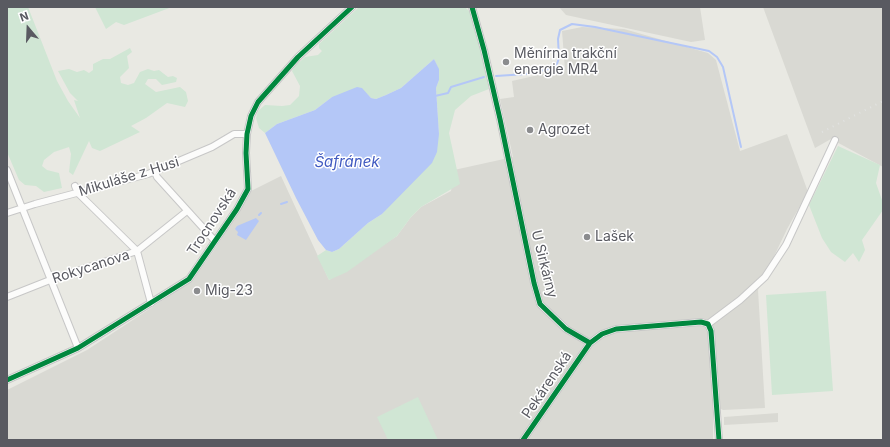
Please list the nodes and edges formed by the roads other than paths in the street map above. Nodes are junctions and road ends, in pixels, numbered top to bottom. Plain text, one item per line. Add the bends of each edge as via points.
1 (352, 7) edge
2 (472, 7) edge
3 (247, 134) junction
4 (835, 140) dead end
5 (7, 170) edge
6 (155, 172) junction
7 (75, 186) dead end
8 (78, 193) junction
9 (22, 208) junction
10 (187, 211) junction
11 (7, 213) edge
12 (215, 242) junction
13 (137, 251) junction
14 (50, 280) junction
15 (7, 297) edge
16 (151, 303) junction
17 (708, 324) junction
18 (590, 343) junction
19 (78, 348) junction
20 (7, 380) edge
21 (523, 440) edge
22 (719, 440) edge

1 - 3 street, Trocnovská via 298,57 271,87 254,109
2 - 18 street, U Sirkárny via 500,119 540,304 566,329
3 - 6 street, Mikuláše z Husi via 234,134 212,147
3 - 12 street, Trocnovská via 248,189
4 - 17 street via 786,245 765,276 740,300
5 - 9 street
6 - 8 street, Mikuláše z Husi
6 - 10 street
7 - 8 street
8 - 9 street, Mikuláše z Husi
8 - 13 street
9 - 11 street, Mikuláše z Husi
9 - 14 street
10 - 12 street
10 - 13 street, Rokycanova
12 - 16 street, Trocnovská via 189,279
13 - 14 street, Rokycanova
13 - 16 street
14 - 15 street, Rokycanova
14 - 19 street
16 - 19 street, Trocnovská
17 - 18 street via 701,322 616,329 602,334
17 - 22 street via 711,331
18 - 21 street, Pekárenská
19 - 20 street, Trocnovská

